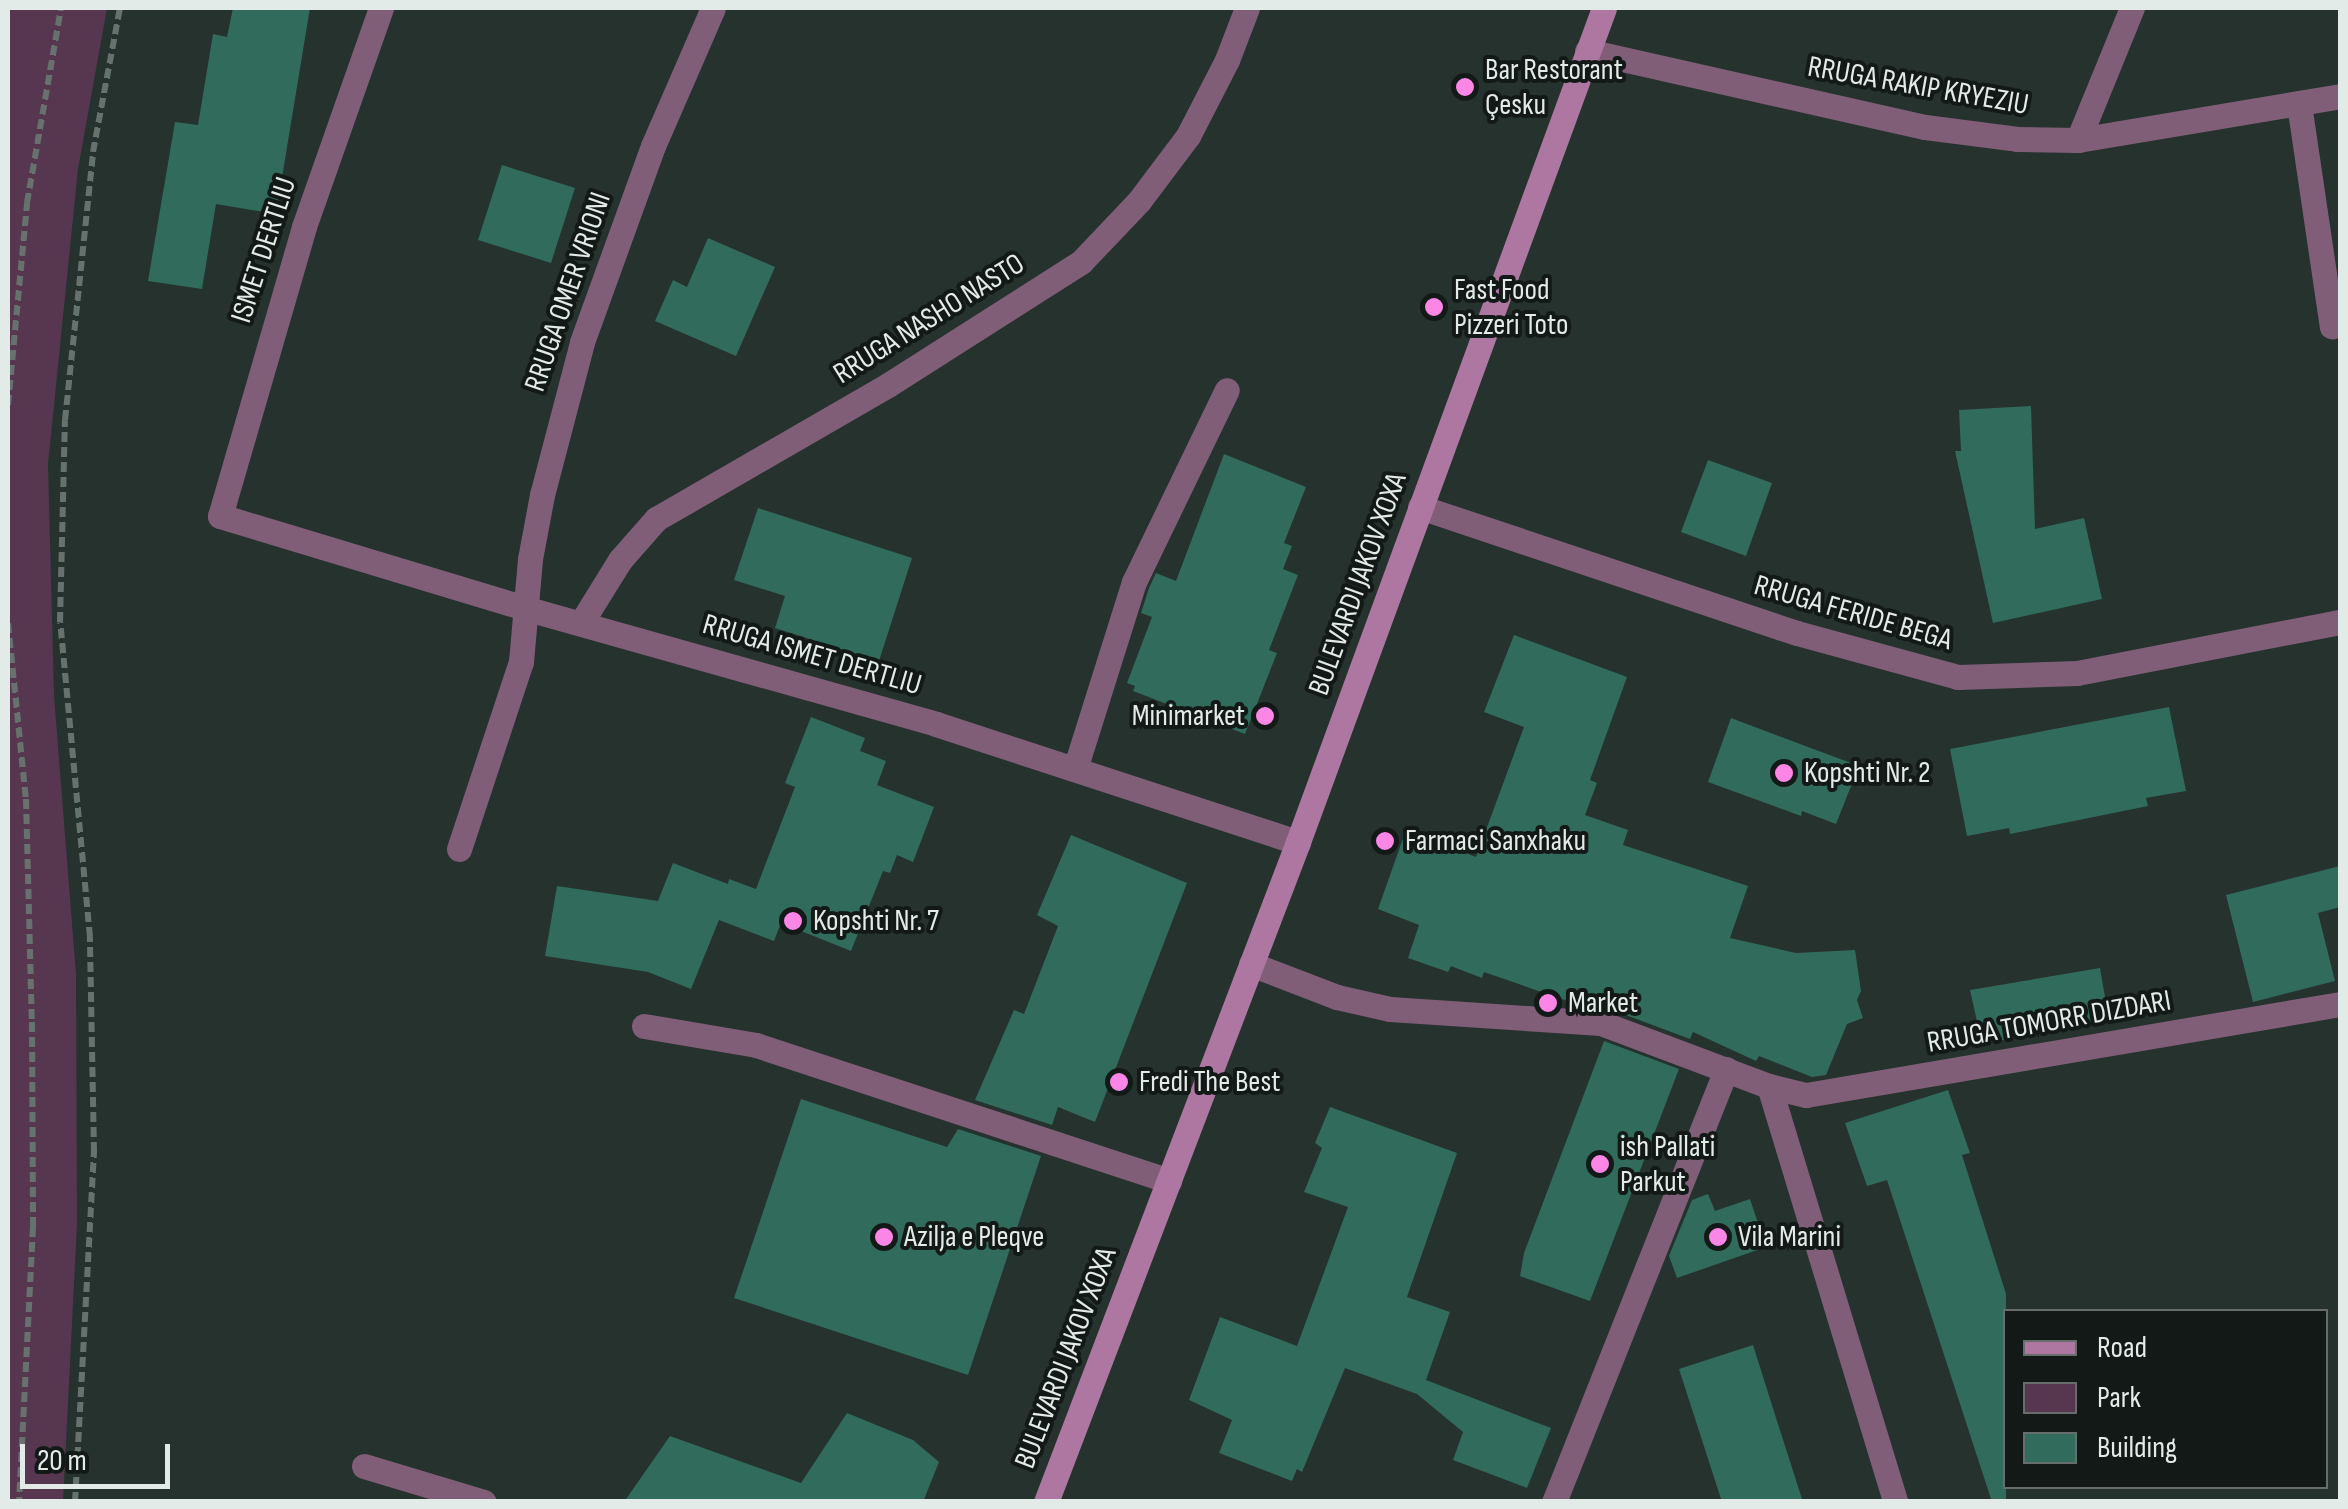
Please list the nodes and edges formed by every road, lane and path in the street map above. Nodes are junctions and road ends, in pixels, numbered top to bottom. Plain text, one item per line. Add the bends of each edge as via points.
1 (60, 8) edge
2 (120, 8) edge
3 (380, 8) edge
4 (714, 8) edge
5 (1247, 8) edge
6 (1604, 8) edge
7 (2132, 8) edge
8 (1588, 50) junction
9 (2340, 96) edge
10 (2299, 104) junction
11 (2078, 140) junction
12 (2332, 328) dead end
13 (1227, 390) dead end
14 (8, 405) edge
15 (1420, 508) junction
16 (220, 516) joint
17 (528, 609) junction
18 (2340, 622) edge
19 (8, 623) edge
20 (581, 623) junction
21 (1075, 769) junction
22 (1298, 842) junction
23 (458, 850) dead end
24 (1251, 964) junction
25 (2340, 1004) edge
26 (644, 1026) dead end
27 (1726, 1069) junction
28 (1769, 1086) junction
29 (1169, 1181) junction
30 (364, 1466) dead end
31 (19, 1502) edge
32 (75, 1502) edge
33 (484, 1502) edge
34 (1046, 1502) edge
35 (1554, 1502) edge
36 (1895, 1502) edge

1 - 14 path via 27,203
2 - 32 path via 93,152 65,420 60,622 90,936 94,1152
3 - 16 street, ISMET DERTLIU via 304,228
4 - 17 street, RRUGA OMER VRIONI via 653,146 582,342 542,495
5 - 20 street, RRUGA NASHO NASTO via 1188,136 1081,262 888,385 656,519 620,560
6 - 8 main road, BULEVARDI JAKOV XOXA
7 - 11 street
8 - 11 street, RRUGA RAKIP KRYEZIU via 1925,126
8 - 15 main road, BULEVARDI JAKOV XOXA
9 - 10 street, RRUGA RAKIP KRYEZIU
10 - 11 street, RRUGA RAKIP KRYEZIU
10 - 12 street
13 - 21 street via 1134,582
15 - 18 street, RRUGA FERIDE BEGA via 1797,633 1958,678 2077,673
15 - 22 main road, BULEVARDI JAKOV XOXA
16 - 17 street, RRUGA ISMET DERTLIU
17 - 20 street, RRUGA ISMET DERTLIU
17 - 23 street via 520,662
19 - 31 path via 26,799 32,1022 33,1227
20 - 21 street, RRUGA ISMET DERTLIU
21 - 22 street, RRUGA ISMET DERTLIU
22 - 24 main road, BULEVARDI JAKOV XOXA
24 - 27 street, RRUGA TOMORR DIZDARI via 1390,1009 1601,1023
24 - 29 main road, BULEVARDI JAKOV XOXA
25 - 28 street, RRUGA TOMORR DIZDARI via 1831,1094
26 - 29 street via 756,1045
27 - 28 street, RRUGA TOMORR DIZDARI
27 - 35 street
28 - 36 street
29 - 34 main road, BULEVARDI JAKOV XOXA
30 - 33 street

